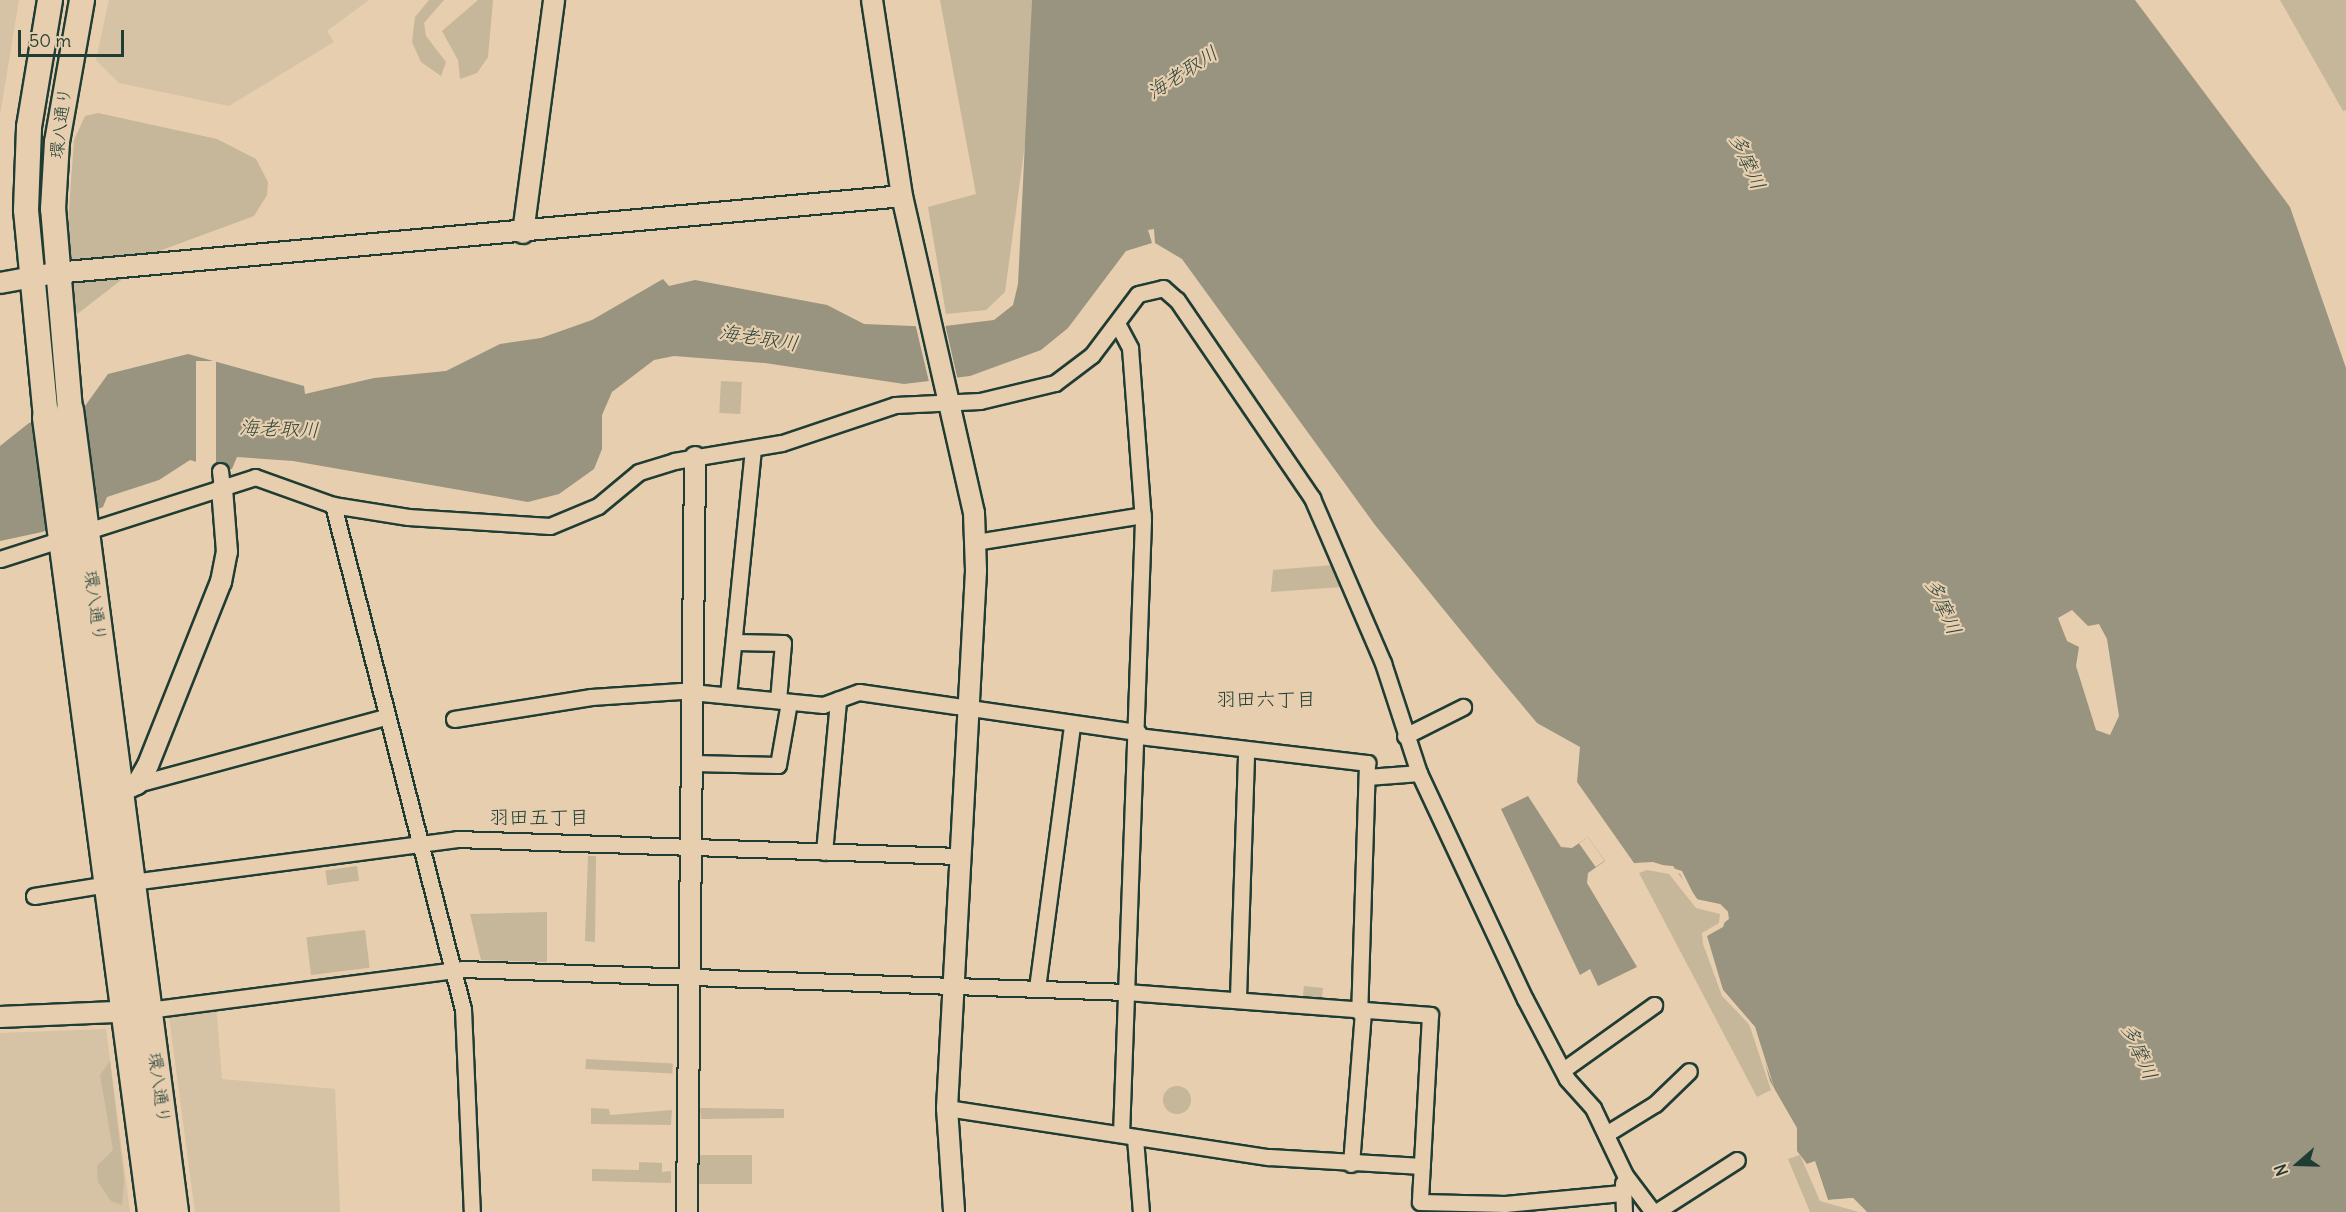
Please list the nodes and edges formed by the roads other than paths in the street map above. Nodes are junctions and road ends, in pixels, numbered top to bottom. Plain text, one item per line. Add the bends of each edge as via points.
1 (50, 0) edge
2 (82, 0) edge
3 (554, 0) edge
4 (872, 0) edge
5 (902, 196) junction
6 (523, 233) junction
7 (55, 273) junction
8 (30, 277) junction
9 (0, 283) edge
10 (1118, 325) junction
11 (948, 399) junction
12 (58, 414) junction
13 (753, 450) junction
14 (695, 457) junction
15 (221, 479) junction
16 (333, 505) junction
17 (1143, 515) junction
18 (72, 530) junction
19 (976, 542) junction
20 (0, 559) edge
21 (735, 642) junction
22 (694, 690) junction
23 (728, 695) junction
24 (838, 700) junction
25 (783, 701) junction
26 (1463, 707) dead end
27 (968, 710) junction
28 (386, 717) junction
29 (454, 719) dead end
30 (1072, 724) junction
31 (1138, 734) junction
32 (1405, 736) junction
33 (1246, 750) junction
34 (693, 763) junction
35 (1419, 773) junction
36 (1368, 777) junction
37 (118, 793) junction
38 (420, 845) junction
39 (691, 848) junction
40 (824, 852) junction
41 (960, 856) junction
42 (119, 883) junction
43 (34, 896) dead end
44 (452, 969) junction
45 (689, 974) junction
46 (952, 984) junction
47 (1036, 988) junction
48 (1127, 992) junction
49 (1238, 997) junction
50 (1654, 1005) dead end
51 (136, 1011) junction
52 (1361, 1012) junction
53 (0, 1017) edge
54 (1563, 1070) junction
55 (1689, 1071) dead end
56 (947, 1108) junction
57 (1606, 1134) junction
58 (1128, 1136) junction
59 (1737, 1160) dead end
60 (1351, 1164) junction
61 (1422, 1166) junction
62 (1625, 1175) junction
63 (1621, 1192) junction
64 (151, 1212) edge
65 (175, 1212) edge
66 (472, 1212) edge
67 (687, 1212) edge
68 (954, 1212) edge
69 (1141, 1212) edge
70 (1624, 1212) edge
71 (1654, 1212) edge

1 - 8 main road, 環八通り via 29,127
2 - 7 main road, 環八通り via 57,142
3 - 6 street
4 - 5 street
5 - 6 street
5 - 11 street
6 - 7 street
7 - 8 street
7 - 12 main road, 環八通り
8 - 9 street
8 - 12 main road, 環八通り
10 - 11 street via 1092,356 1059,381 1016,394
10 - 17 street via 1130,348
10 - 32 street via 1147,288 1163,288 1177,300 1312,498 1365,624
11 - 13 street via 895,405
11 - 19 street via 969,473
12 - 18 highway, 環八通り
13 - 14 street
13 - 21 street
14 - 16 street via 639,472 598,506 550,526 408,517
14 - 22 street
15 - 16 street via 255,477
15 - 18 street
15 - 37 street via 226,552 221,582
16 - 28 street
17 - 19 street
17 - 31 street
18 - 20 street
18 - 37 highway, 環八通り
19 - 27 street
21 - 23 street
21 - 25 street via 783,643
22 - 23 street
22 - 29 street via 591,697
22 - 34 street
23 - 25 street
24 - 25 street via 822,705
24 - 27 street via 859,692
24 - 40 street
25 - 34 street via 778,765
26 - 32 street
27 - 30 street
27 - 41 street
28 - 37 street
28 - 38 street
30 - 31 street
30 - 47 street
31 - 33 street
31 - 48 street
32 - 35 street
33 - 36 street via 1367,763
33 - 49 street
34 - 39 street
35 - 36 street
35 - 54 street
36 - 52 street
37 - 42 highway, 環八通り
38 - 39 street via 457,839
38 - 42 street
38 - 44 street
39 - 40 street
39 - 45 street
40 - 41 street
41 - 46 street
42 - 43 street
42 - 51 highway, 環八通り
44 - 45 street
44 - 51 street
44 - 66 street via 463,1009
45 - 46 street
45 - 67 street
46 - 47 street
46 - 56 street
47 - 48 street
48 - 49 street
48 - 58 street
49 - 52 street
50 - 54 street
51 - 53 street
51 - 64 highway, 環八通り
51 - 65 highway, 環八通り
52 - 60 street
52 - 61 street via 1430,1015
54 - 57 street
55 - 57 street via 1655,1104
56 - 58 street
56 - 68 street
57 - 62 street
58 - 60 street
58 - 69 street
59 - 71 street
60 - 61 street
61 - 63 street via 1420,1202 1505,1204
62 - 63 street
62 - 71 street
63 - 70 street

